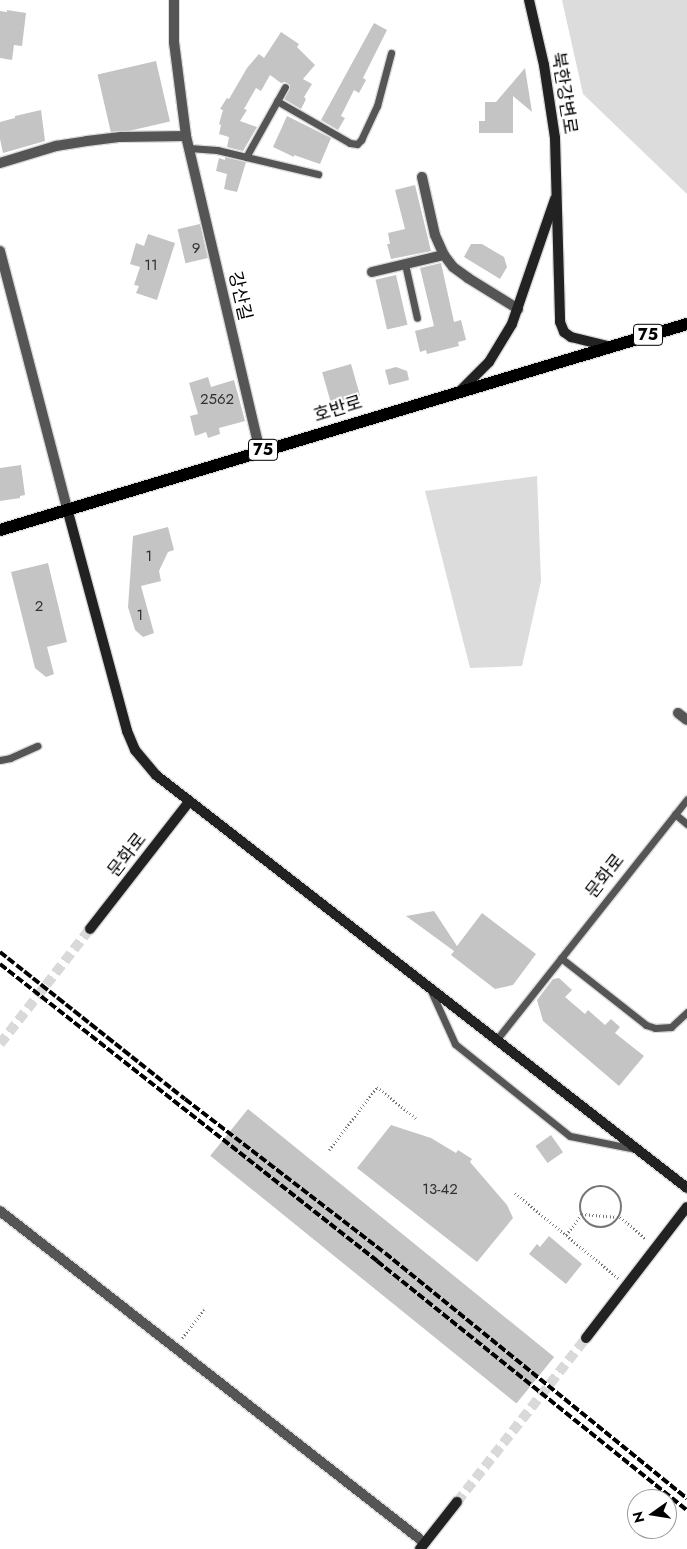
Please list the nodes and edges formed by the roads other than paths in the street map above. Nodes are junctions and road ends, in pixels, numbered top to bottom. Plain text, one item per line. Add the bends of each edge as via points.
1 (174, 0) edge
2 (529, 0) edge
3 (391, 53) dead end
4 (285, 88) dead end
5 (277, 101) junction
6 (186, 136) junction
7 (189, 148) junction
8 (246, 157) junction
9 (0, 163) edge
10 (318, 174) dead end
11 (422, 177) dead end
12 (558, 191) junction
13 (0, 250) edge
14 (444, 255) junction
15 (405, 264) junction
16 (372, 272) dead end
17 (518, 309) junction
18 (417, 318) dead end
19 (687, 324) edge
20 (608, 346) junction
21 (460, 391) junction
22 (260, 451) junction
23 (68, 512) junction
24 (0, 530) edge
25 (678, 713) dead end
26 (687, 720) edge
27 (38, 746) dead end
28 (0, 760) edge
29 (687, 799) edge
30 (189, 802) junction
31 (675, 814) junction
32 (687, 824) edge
33 (90, 929) tunnel mouth
34 (561, 958) junction
35 (429, 986) junction
36 (687, 1012) edge
37 (497, 1039) junction
38 (639, 1150) junction
39 (687, 1188) edge
40 (687, 1207) edge
41 (0, 1211) edge
42 (586, 1338) tunnel mouth
43 (457, 1502) tunnel mouth
44 (423, 1546) edge

1 - 6 street, 강산길 via 174,42
2 - 12 street, 북한강변로 via 550,101
3 - 5 lane via 377,106 357,144
4 - 5 lane
5 - 8 lane
6 - 7 street, 강산길
6 - 9 street via 86,141 56,146
7 - 8 lane
7 - 22 street, 강산길
8 - 10 lane
11 - 14 street via 435,235
12 - 17 street
12 - 20 street, 북한강변로 via 560,322 564,332 571,337
13 - 23 street
14 - 15 street
14 - 17 street via 468,278
15 - 16 street
15 - 18 lane
17 - 21 street via 489,362
19 - 20 main road, 호반로 / 75
20 - 21 main road, 호반로 / 75
21 - 22 main road, 호반로 / 75
22 - 23 main road, 호반로 / 75
23 - 24 main road, 호반로 / 75
23 - 30 street via 127,731 135,750 156,775
25 - 26 street
27 - 28 lane
29 - 31 lane, 문화로
30 - 33 street, 문화로
30 - 35 street
31 - 32 lane
31 - 34 lane, 문화로
34 - 36 lane via 646,1025 671,1027
34 - 37 lane, 문화로
35 - 37 street
35 - 38 lane via 455,1044 570,1136
37 - 38 street
38 - 39 street
40 - 42 street
41 - 44 street
43 - 44 street

